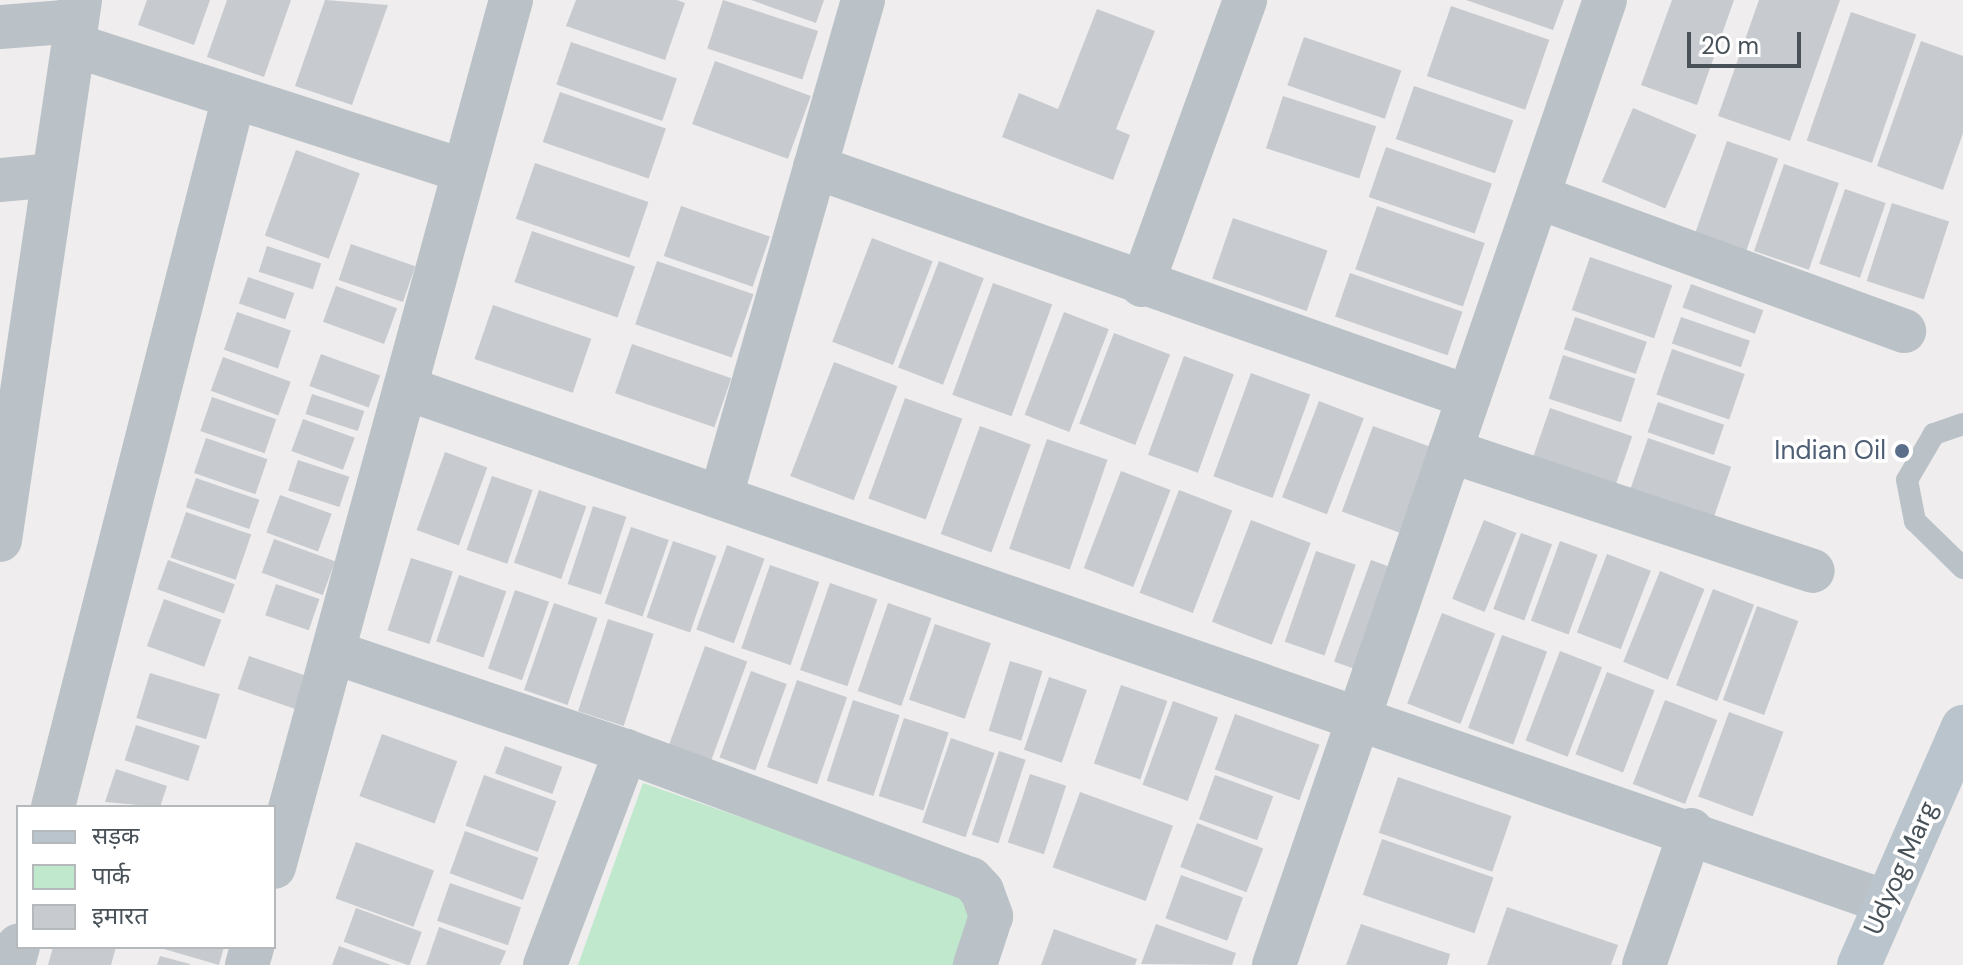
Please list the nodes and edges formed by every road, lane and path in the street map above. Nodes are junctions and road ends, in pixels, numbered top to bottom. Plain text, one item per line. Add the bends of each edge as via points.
1 (511, 0) edge
2 (863, 0) edge
3 (1245, 0) edge
4 (1605, 0) edge
5 (77, 22) edge
6 (0, 27) edge
7 (234, 97) junction
8 (815, 167) junction
9 (464, 171) junction
10 (54, 175) junction
11 (0, 180) edge
12 (1538, 197) junction
13 (1142, 285) junction
14 (1904, 331) dead end
15 (12, 387) edge
16 (405, 388) junction
17 (1469, 397) junction
18 (1963, 424) edge
19 (1450, 451) junction
20 (721, 496) junction
21 (0, 540) edge
22 (1963, 568) edge
23 (1813, 571) dead end
24 (333, 652) junction
25 (1359, 716) junction
26 (1963, 727) edge
27 (626, 751) junction
28 (54, 805) edge
29 (1691, 830) junction
30 (276, 860) edge
31 (1886, 902) junction
32 (545, 965) edge
33 (975, 965) edge
34 (1274, 965) edge
35 (1644, 965) edge
36 (1859, 965) edge

1 - 9 street
2 - 8 street
3 - 13 street
4 - 12 street
5 - 6 street
5 - 7 street
5 - 10 street
7 - 9 street
7 - 28 street
8 - 13 street
8 - 20 street
9 - 16 street
10 - 11 street
10 - 15 street
12 - 14 street
12 - 17 street
13 - 17 street
15 - 21 street
16 - 20 street
16 - 24 street
17 - 19 street
18 - 22 lane via 1934,434 1907,480 1915,521
19 - 23 street
19 - 25 street
20 - 25 street
24 - 27 street
24 - 30 street
25 - 29 street
25 - 34 street
26 - 31 main road, Udyog Marg
27 - 32 street
27 - 33 street via 971,879 991,916
29 - 31 street
29 - 35 street
31 - 36 main road, Udyog Marg

